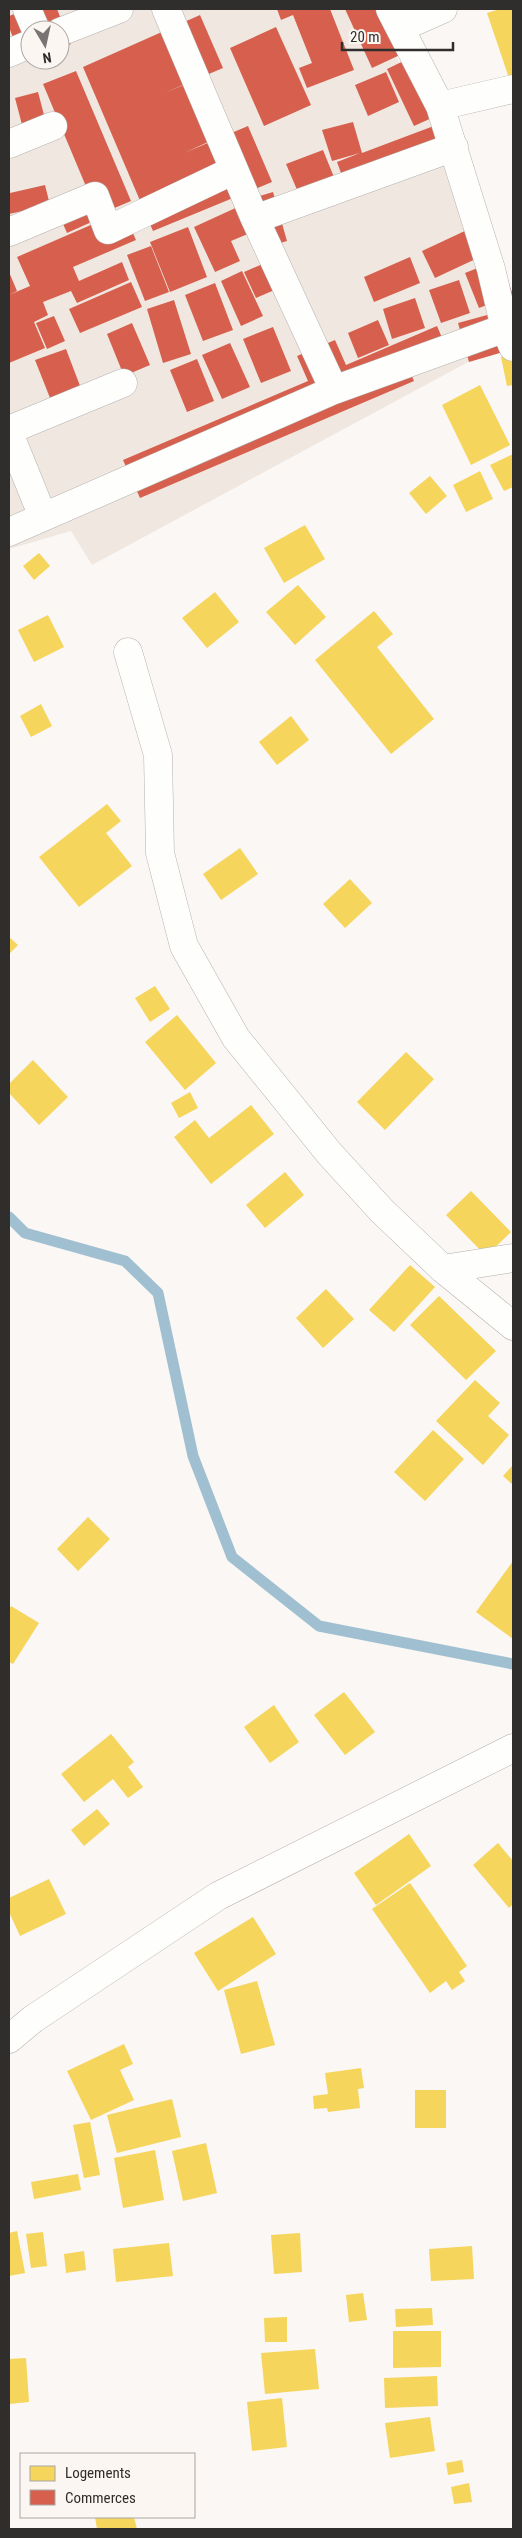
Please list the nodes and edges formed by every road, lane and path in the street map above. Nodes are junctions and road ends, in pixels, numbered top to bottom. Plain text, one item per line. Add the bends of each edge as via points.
1 (119, 9) edge
2 (166, 9) edge
3 (443, 9) edge
4 (395, 18) edge
5 (70, 28) edge
6 (513, 89) edge
7 (440, 106) junction
8 (53, 126) dead end
9 (9, 144) edge
10 (454, 148) junction
11 (234, 170) junction
12 (255, 219) junction
13 (9, 232) edge
14 (509, 338) edge
15 (123, 383) dead end
16 (334, 390) junction
17 (9, 432) edge
18 (43, 517) junction
19 (9, 532) edge
20 (128, 652) dead end
21 (513, 1258) edge
22 (443, 1269) junction
23 (513, 1326) edge
24 (513, 1748) edge
25 (9, 2039) edge

1 - 5 street
2 - 11 street
3 - 4 street
4 - 7 street
6 - 7 street
7 - 10 street
8 - 9 street
10 - 12 street
10 - 14 street
11 - 12 street
11 - 13 street via 108,230 95,196
12 - 16 street
14 - 16 street
15 - 17 street
16 - 18 street
17 - 18 street
18 - 19 street
20 - 22 street via 158,755 160,853 184,946 236,1038 329,1153 382,1211
21 - 22 street
22 - 23 street
24 - 25 street via 218,1896 33,2019

